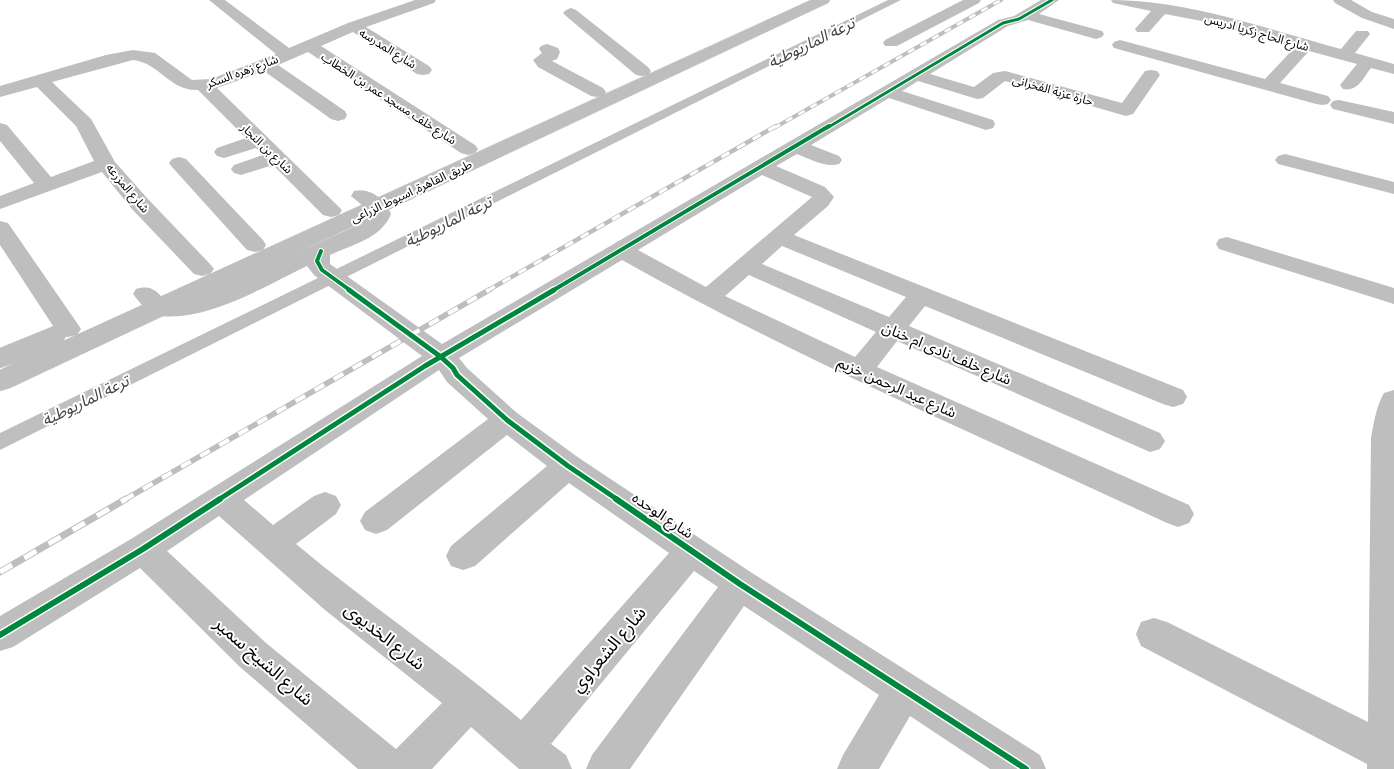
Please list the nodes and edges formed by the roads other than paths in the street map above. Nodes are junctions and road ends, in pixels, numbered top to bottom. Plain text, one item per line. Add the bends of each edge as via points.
1 (216, 0) edge
2 (429, 0) edge
3 (802, 0) edge
4 (823, 0) edge
5 (974, 0) edge
6 (1052, 0) edge
7 (1118, 0) edge
8 (1340, 0) edge
9 (1162, 8) junction
10 (572, 13) dead end
11 (1019, 13) edge
12 (1394, 24) edge
13 (354, 26) junction
14 (1143, 29) dead end
15 (1096, 34) dead end
16 (1362, 34) dead end
17 (1066, 40) dead end
18 (891, 42) dead end
19 (1120, 45) dead end
20 (310, 46) junction
21 (1304, 46) junction
22 (547, 49) dead end
23 (288, 55) junction
24 (1344, 56) junction
25 (1367, 62) junction
26 (266, 64) junction
27 (1392, 66) edge
28 (423, 70) dead end
29 (642, 71) junction
30 (916, 75) junction
31 (1151, 75) dead end
32 (40, 80) junction
33 (1373, 83) dead end
34 (1269, 85) junction
35 (204, 86) junction
36 (0, 92) edge
37 (597, 92) junction
38 (887, 92) junction
39 (338, 115) dead end
40 (1394, 118) edge
41 (986, 124) dead end
42 (0, 129) edge
43 (259, 140) junction
44 (795, 146) junction
45 (468, 149) junction
46 (224, 152) dead end
47 (276, 157) junction
48 (832, 160) dead end
49 (1285, 160) dead end
50 (179, 163) dead end
51 (106, 164) junction
52 (760, 167) junction
53 (241, 169) dead end
54 (47, 185) junction
55 (1394, 188) edge
56 (0, 202) edge
57 (369, 202) junction
58 (331, 210) junction
59 (0, 228) edge
60 (779, 237) junction
61 (1227, 244) dead end
62 (255, 245) junction
63 (620, 250) junction
64 (745, 265) junction
65 (317, 266) junction
66 (202, 269) junction
67 (921, 295) junction
68 (1394, 296) edge
69 (708, 298) junction
70 (152, 301) junction
71 (68, 329) junction
72 (892, 330) junction
73 (0, 359) edge
74 (441, 366) junction
75 (859, 370) junction
76 (0, 381) edge
77 (1172, 397) dead end
78 (1394, 400) edge
79 (507, 420) junction
80 (1150, 441) dead end
81 (568, 466) junction
82 (222, 499) junction
83 (324, 505) dead end
84 (1178, 514) dead end
85 (376, 521) dead end
86 (272, 543) junction
87 (1391, 544) edge
88 (143, 549) junction
89 (692, 550) junction
90 (463, 556) dead end
91 (740, 584) junction
92 (1391, 630) edge
93 (1154, 634) dead end
94 (0, 635) edge
95 (904, 690) junction
96 (470, 701) junction
97 (1391, 709) edge
98 (524, 748) junction
99 (1387, 761) edge
100 (389, 769) edge
101 (404, 769) edge
102 (552, 769) edge
103 (606, 769) edge
104 (857, 769) edge
105 (1026, 769) edge

1 - 23 main road
2 - 13 main road, شارع زهره السكر
3 - 29 main road, طريق القاهرة, اسيوط الزراعى
4 - 57 main road, طريق القاهرة, اسيوط الزراعى
5 - 18 main road
6 - 11 main road
7 - 9 main road, شارع الحاج زكريا ادريس
8 - 12 main road via 1374,18
9 - 14 main road
9 - 21 main road, شارع الحاج زكريا ادريس
10 - 29 main road
11 - 15 main road
11 - 17 main road
11 - 30 main road
13 - 20 main road, شارع زهره السكر
13 - 28 main road, شارع المدرسه
16 - 24 main road
19 - 34 main road
20 - 23 main road, شارع زهره السكر
20 - 45 main road, شارع خلف مسجد عمر بن الخطاب
21 - 24 main road, شارع الحاج زكريا ادريس
21 - 34 main road
22 - 37 main road via 552,52 541,60 544,63
23 - 26 main road, شارع زهره السكر
24 - 25 main road, شارع الحاج زكريا ادريس
25 - 27 main road, شارع الحاج زكريا ادريس
25 - 33 main road via 1352,82
26 - 35 main road, شارع زهره السكر
26 - 39 main road
29 - 37 main road, طريق القاهرة, اسيوط الزراعى
30 - 31 main road, حارة عزبة الفخرانى via 977,94 1004,76 1124,110 1128,109
30 - 38 main road
32 - 35 main road, شارع زهره السكر via 123,57 142,56 149,57 182,83
32 - 36 main road, شارع زهره السكر
32 - 51 main road, شارع المزرعه via 84,123
34 - 40 main road
35 - 43 main road, شارع بن النجار
37 - 45 main road, طريق القاهرة, اسيوط الزراعى
38 - 41 main road
38 - 44 main road
42 - 54 main road
43 - 46 main road
43 - 47 main road, شارع بن النجار
44 - 48 main road
44 - 52 main road
45 - 57 main road, طريق القاهرة, اسيوط الزراعى
47 - 53 main road
47 - 58 main road, شارع بن النجار
49 - 55 main road
50 - 62 main road
51 - 54 main road
51 - 66 main road, شارع المزرعه
52 - 60 main road via 823,197
52 - 63 main road
54 - 56 main road
57 - 58 main road, طريق القاهرة, اسيوط الزراعى
57 - 65 main road via 380,214 377,222
57 - 70 main road, طريق القاهرة, اسيوط الزراعى
58 - 62 main road, طريق القاهرة, اسيوط الزراعى
59 - 71 main road
60 - 64 main road
60 - 67 main road
61 - 68 main road
62 - 66 main road, طريق القاهرة, اسيوط الزراعى
63 - 69 main road, شارع عبد الرحمن خزيم
63 - 74 main road
64 - 69 main road
64 - 72 main road, شارع خلف نادى ام خنان
65 - 70 main road, شارع الوحده via 272,275 193,307 174,309
65 - 74 main road, شارع الوحده via 390,330
66 - 70 main road, طريق القاهرة, اسيوط الزراعى
67 - 72 main road
67 - 77 main road
69 - 75 main road, شارع عبد الرحمن خزيم
70 - 71 main road, طريق القاهرة, اسيوط الزراعى
70 - 76 main road, طريق القاهرة, اسيوط الزراعى
71 - 73 main road, طريق القاهرة, اسيوط الزراعى
72 - 75 main road
72 - 80 main road, شارع خلف نادى ام خنان
74 - 79 main road, شارع الوحده
74 - 82 main road
75 - 84 main road, شارع عبد الرحمن خزيم
78 - 87 main road via 1386,438
79 - 81 main road, شارع الوحده
79 - 85 main road
81 - 89 main road, شارع الوحده
81 - 90 main road
82 - 86 main road, شارع الخديوى
82 - 88 main road
83 - 86 main road
86 - 96 main road, شارع الخديوى via 337,599
87 - 92 main road
88 - 94 main road
88 - 100 main road, شارع الشيخ سمير via 253,655
89 - 91 main road, شارع الوحده
89 - 98 main road, شارع الشعراوي
91 - 95 main road, شارع الوحده
91 - 103 main road
92 - 97 main road
93 - 99 main road
95 - 104 main road
95 - 105 main road, شارع الوحده
96 - 98 main road, شارع الخديوى
96 - 101 main road
97 - 99 main road
98 - 102 main road, شارع الخديوى

